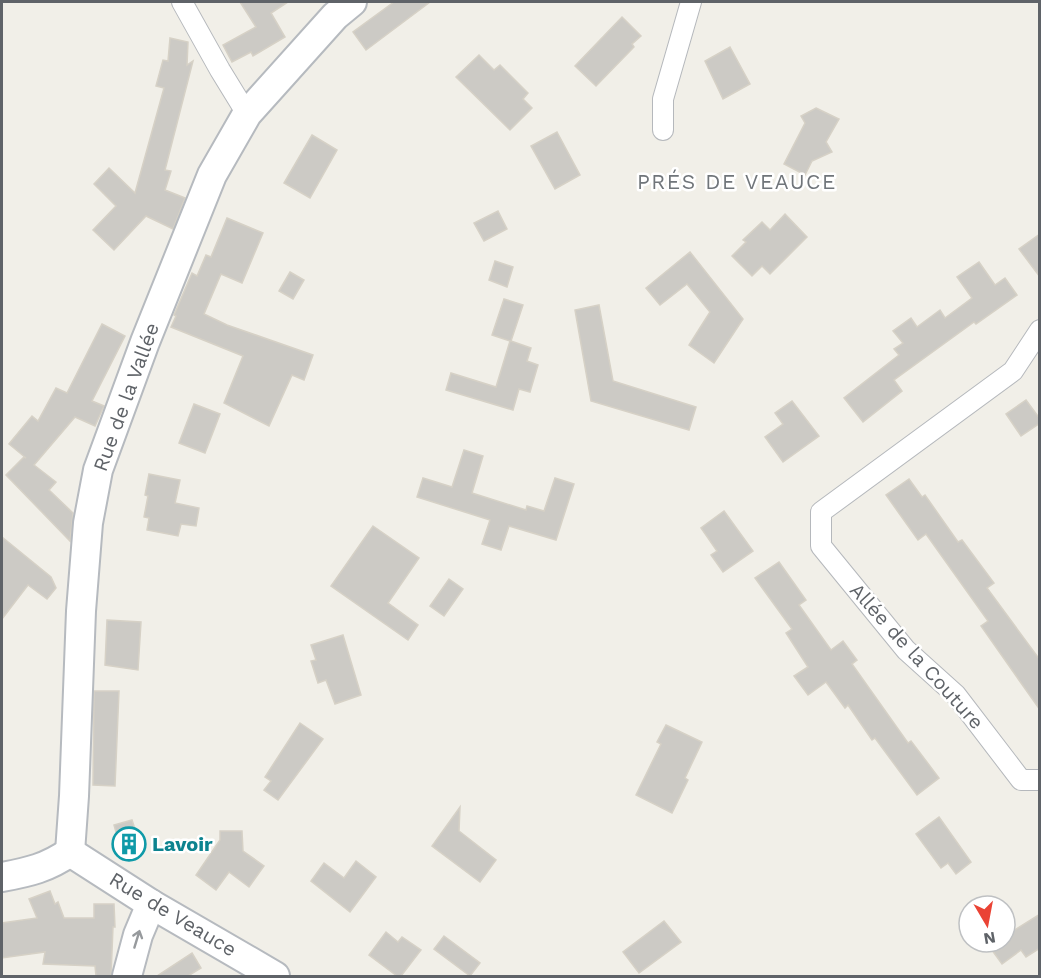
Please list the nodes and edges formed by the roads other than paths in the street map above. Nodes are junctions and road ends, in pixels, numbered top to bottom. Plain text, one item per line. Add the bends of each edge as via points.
1 (182, 2) edge
2 (352, 2) edge
3 (691, 2) edge
4 (248, 114) junction
5 (663, 130) dead end
6 (1040, 330) edge
7 (1040, 780) edge
8 (70, 852) junction
9 (2, 877) edge
10 (151, 904) junction
11 (127, 976) edge
12 (275, 976) edge

1 - 4 street
2 - 4 street, Rue de la Vallée
3 - 5 street via 663,99
4 - 8 street, Rue de la Vallée via 212,175 98,470 88,523 81,611
6 - 7 street, Allée de la Couture via 1013,371 820,512 820,546 906,650 956,695 1021,780
8 - 9 street via 52,864
8 - 10 street, Rue de Veauce
11 -> 10 street
10 - 12 street, Rue de Veauce

